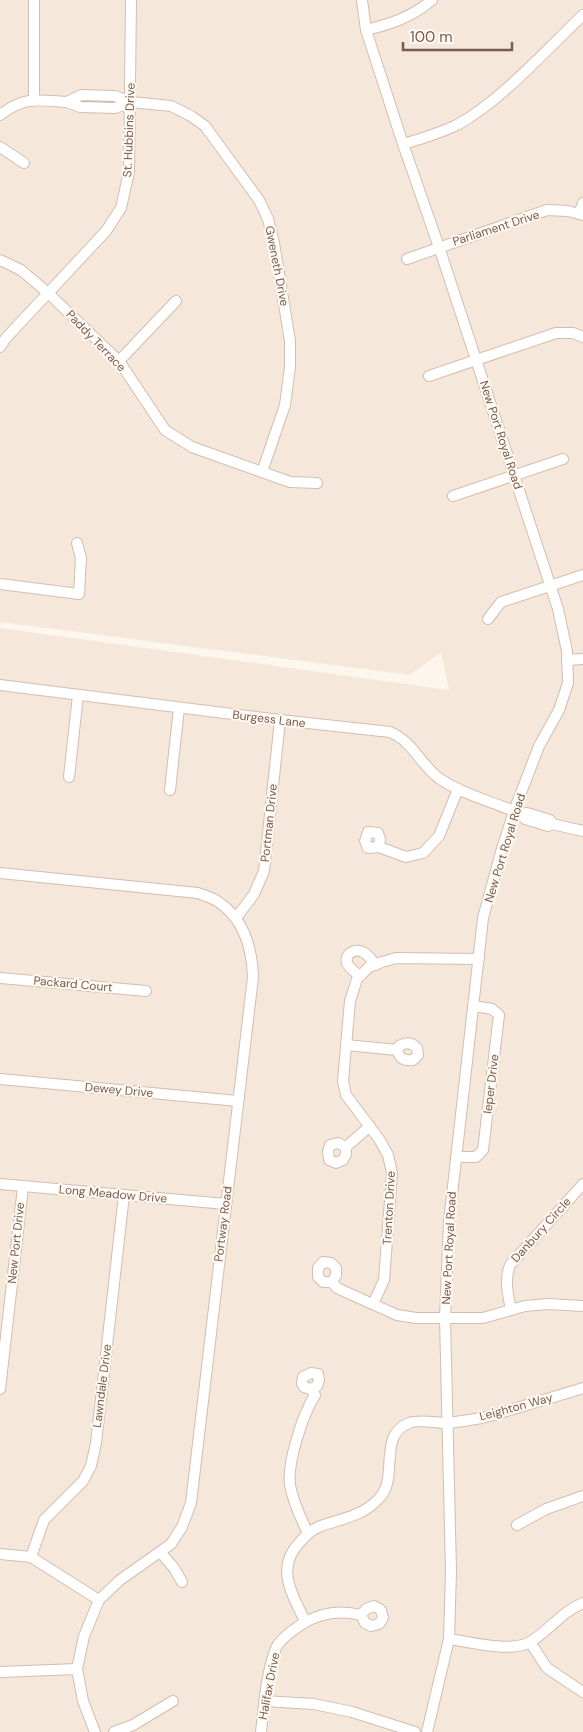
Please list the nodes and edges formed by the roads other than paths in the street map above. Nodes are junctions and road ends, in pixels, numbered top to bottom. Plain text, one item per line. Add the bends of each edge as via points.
1 (34, 0) edge
2 (131, 0) edge
3 (362, 0) edge
4 (432, 0) edge
5 (583, 15) edge
6 (366, 30) junction
7 (34, 100) junction
8 (130, 102) junction
9 (0, 115) edge
10 (403, 144) junction
11 (0, 147) edge
12 (24, 163) dead end
13 (583, 203) edge
14 (581, 214) edge
15 (438, 247) junction
16 (407, 259) dead end
17 (0, 260) edge
18 (48, 293) junction
19 (176, 301) dead end
20 (583, 337) edge
21 (0, 347) edge
22 (476, 360) junction
23 (119, 361) junction
24 (429, 376) dead end
25 (563, 459) dead end
26 (262, 472) junction
27 (514, 475) junction
28 (317, 483) dead end
29 (453, 496) dead end
30 (77, 543) dead end
31 (583, 575) edge
32 (0, 584) edge
33 (551, 587) junction
34 (488, 619) dead end
35 (583, 659) edge
36 (567, 660) junction
37 (0, 685) edge
38 (78, 695) junction
39 (179, 708) junction
40 (280, 720) junction
41 (69, 777) dead end
42 (458, 789) junction
43 (170, 790) dead end
44 (517, 812) junction
45 (583, 830) edge
46 (379, 847) dead end
47 (0, 873) edge
48 (236, 918) junction
49 (479, 959) junction
50 (376, 965) junction
51 (360, 976) junction
52 (0, 978) edge
53 (146, 991) dead end
54 (473, 1006) junction
55 (346, 1045) junction
56 (397, 1050) dead end
57 (0, 1079) edge
58 (238, 1101) junction
59 (370, 1126) junction
60 (346, 1147) dead end
61 (456, 1158) junction
62 (0, 1184) edge
63 (583, 1184) edge
64 (23, 1187) junction
65 (124, 1195) junction
66 (226, 1204) junction
67 (332, 1282) dead end
68 (373, 1304) junction
69 (583, 1306) edge
70 (511, 1310) junction
71 (445, 1318) junction
72 (583, 1388) edge
73 (0, 1389) edge
74 (311, 1389) dead end
75 (448, 1423) junction
76 (583, 1496) edge
77 (517, 1525) dead end
78 (308, 1533) junction
79 (161, 1552) junction
80 (0, 1554) edge
81 (31, 1557) junction
82 (182, 1582) dead end
83 (99, 1600) junction
84 (583, 1603) edge
85 (361, 1615) dead end
86 (305, 1621) junction
87 (449, 1639) junction
88 (530, 1642) junction
89 (77, 1669) junction
90 (0, 1672) edge
91 (583, 1692) edge
92 (173, 1701) dead end
93 (264, 1702) junction
94 (95, 1732) edge
95 (114, 1732) edge
96 (261, 1732) edge
97 (415, 1732) edge
98 (427, 1732) edge

1 - 7 street
2 - 8 street, St. Hubbins Drive
3 - 6 street, New Port Royal Road
4 - 6 street via 403,19
5 - 10 street via 483,108 456,125
6 - 10 street, New Port Royal Road
7 - 8 street, Gweneth Drive via 67,102 81,96 115,96
7 - 9 street via 22,101
8 - 18 street, St. Hubbins Drive via 129,172 121,208 106,231
8 - 26 street, Gweneth Drive via 171,106 204,126 259,200 268,219 290,341 290,367 285,405
10 - 15 street, New Port Royal Road
11 - 12 street
13 - 14 street
14 - 15 street, Parliament Drive via 547,210
15 - 16 street, Parliament Drive
15 - 22 street, New Port Royal Road
17 - 18 street, Paddy Terrace via 21,270
18 - 21 street, St. Hubbins Drive
18 - 23 street, Paddy Terrace
19 - 23 street
20 - 22 street via 556,333
22 - 24 street
22 - 27 street, New Port Royal Road
23 - 26 street, Paddy Terrace via 165,430 192,447
25 - 27 street
26 - 28 street, Paddy Terrace via 290,482
27 - 29 street
27 - 33 street, New Port Royal Road
30 - 32 street via 81,558 79,594
31 - 33 street
33 - 34 street via 501,602
33 - 36 street, New Port Royal Road
35 - 36 street
36 - 44 street, New Port Royal Road via 568,683 559,710 539,746
37 - 38 street, Burgess Lane
38 - 39 street, Burgess Lane
38 - 41 street
39 - 40 street, Burgess Lane
39 - 43 street
40 - 42 street, Burgess Lane via 390,732 407,742 438,778
40 - 48 street, Portman Drive via 264,871 254,894
42 - 44 street, Burgess Lane
42 - 46 street via 439,836 424,853 406,857
44 - 45 street, Burgess Lane
44 - 49 street, New Port Royal Road via 501,852 483,918
47 - 48 street, Portway Road via 198,893 219,902
48 - 58 street, Portway Road via 253,958
49 - 50 street via 396,958
49 - 54 street, New Port Royal Road
50 - 51 street
50 - 51 street via 364,952 356,950 349,954 346,958 348,964
51 - 55 street, Trenton Drive via 350,1002
52 - 53 street, Packard Court
54 - 61 street, New Port Royal Road
54 - 61 street, Ieper Drive via 492,1009 499,1015 483,1150 476,1157
55 - 56 street
55 - 59 street, Trenton Drive via 343,1081 346,1095
57 - 58 street, Dewey Drive
58 - 66 street, Portway Road
59 - 60 street
59 - 68 street, Trenton Drive via 388,1155 392,1173 384,1280
61 - 71 street, New Port Royal Road via 449,1222
62 - 64 street, Long Meadow Drive
63 - 70 street, Danbury Circle via 510,1265 506,1284
64 - 65 street, Long Meadow Drive
64 - 73 street, New Port Drive
65 - 66 street, Long Meadow Drive
65 - 81 street, Lawndale Drive via 91,1466 83,1481 44,1520
66 - 79 street, Portway Road via 191,1503 182,1527 171,1544
67 - 68 street via 337,1288
68 - 71 street via 397,1315
69 - 70 street via 548,1304
70 - 71 street via 483,1318
71 - 75 street, New Port Royal Road
72 - 75 street, Leighton Way via 484,1418
74 - 78 street via 316,1395 300,1429 290,1483 295,1506
75 - 78 street, Leighton Way via 411,1422 400,1427 392,1440 387,1483 382,1495 358,1515 319,1526
75 - 87 street, New Port Royal Road
76 - 77 street via 546,1509
78 - 86 street via 293,1548 287,1563 292,1595
79 - 82 street
79 - 83 street, Portway Road via 120,1580
80 - 81 street
81 - 83 street
83 - 89 street, Portway Road via 84,1636
84 - 88 street
85 - 86 street, Halifax Drive via 345,1611
86 - 93 street, Halifax Drive via 277,1646
87 - 88 street via 514,1647
87 - 98 street, New Port Royal Road
88 - 91 street via 547,1668
89 - 90 street
89 - 94 street, Portway Road via 83,1700
92 - 95 street via 133,1725
93 - 96 street, Halifax Drive
93 - 97 street via 314,1704

